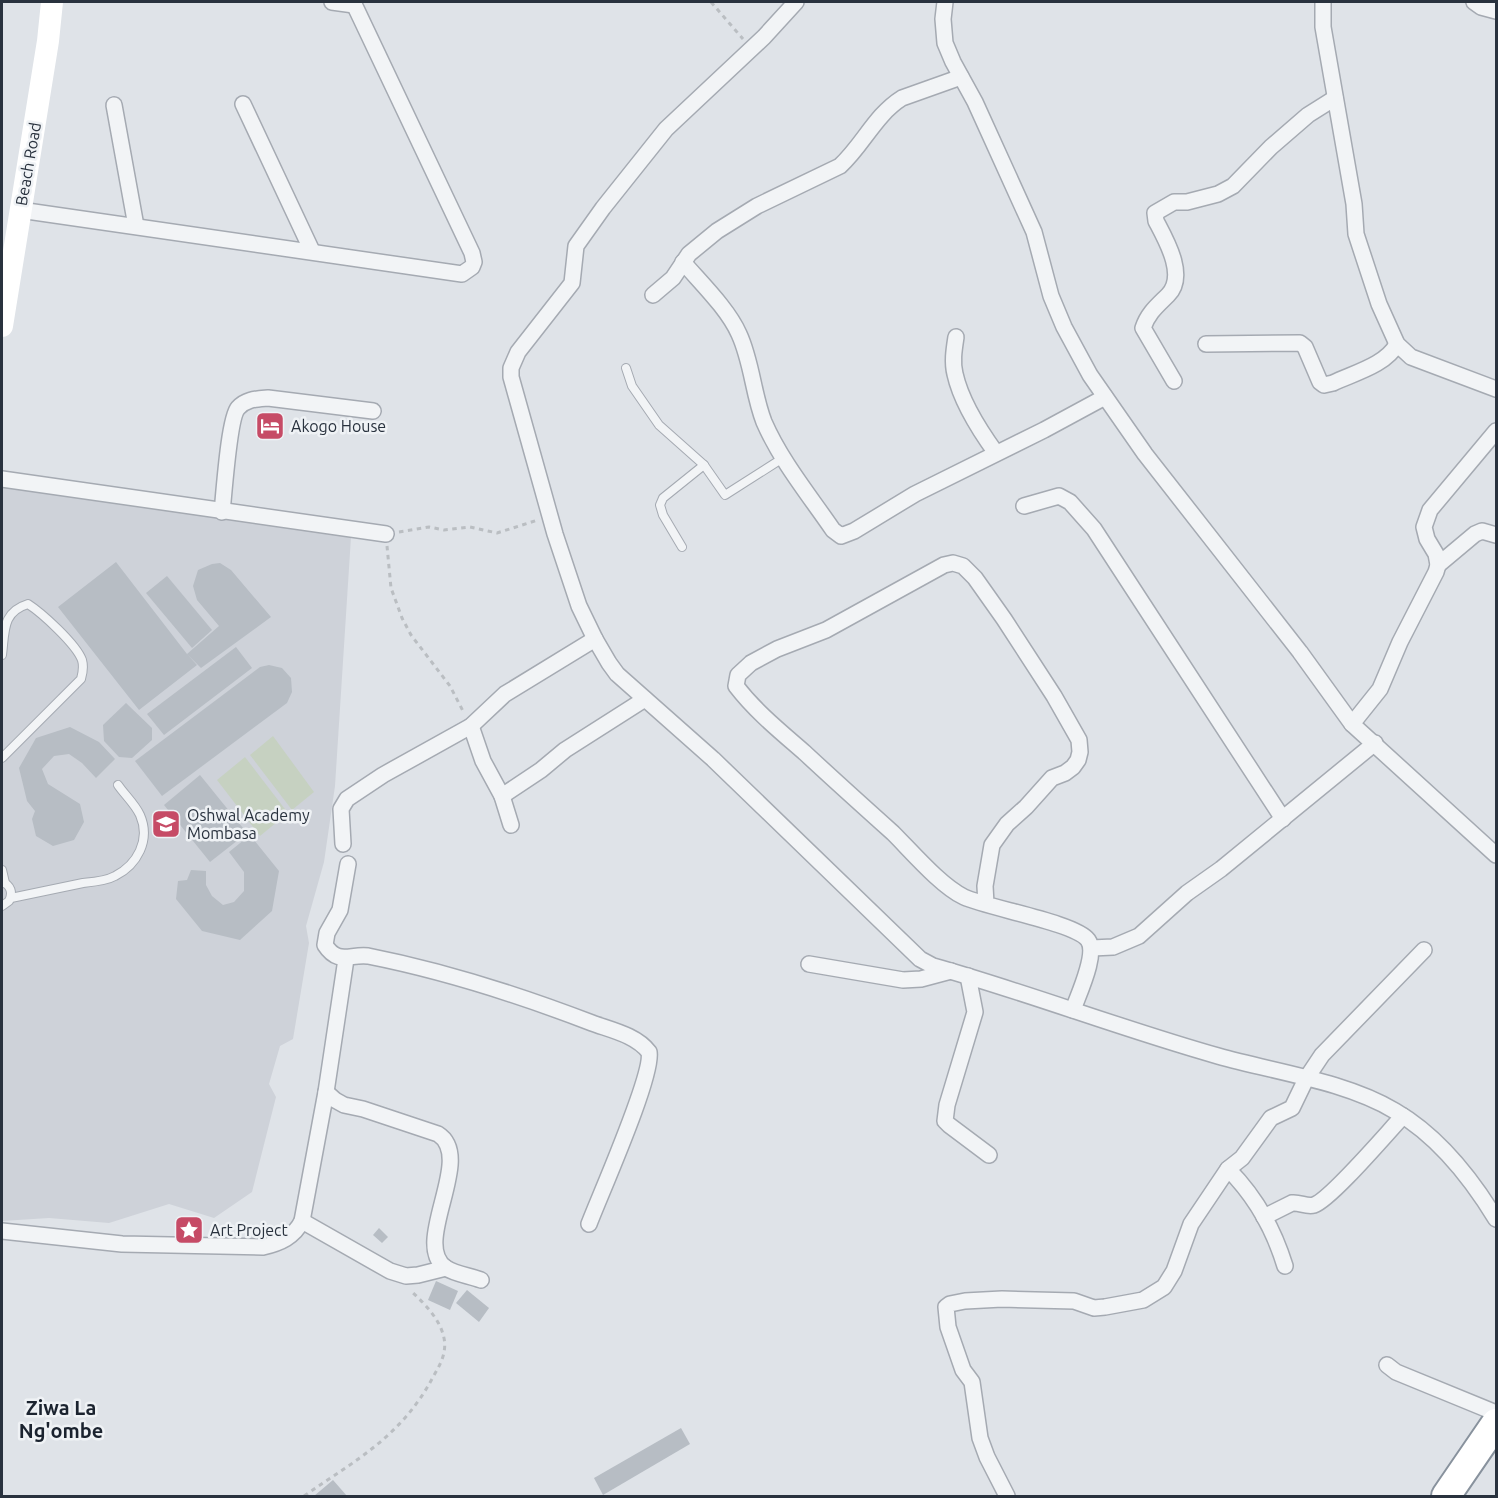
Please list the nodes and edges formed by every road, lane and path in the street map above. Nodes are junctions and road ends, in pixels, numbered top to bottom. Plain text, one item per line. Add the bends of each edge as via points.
1 (52, 2) edge
2 (332, 2) edge
3 (711, 2) edge
4 (796, 2) edge
5 (945, 2) edge
6 (1323, 2) edge
7 (1474, 2) edge
8 (353, 3) edge
9 (1497, 11) edge
10 (751, 49) junction
11 (961, 77) junction
12 (1335, 98) junction
13 (243, 104) dead end
14 (114, 105) dead end
15 (20, 210) junction
16 (136, 226) junction
17 (312, 251) junction
18 (683, 262) junction
19 (653, 295) dead end
20 (2, 326) edge
21 (956, 337) dead end
22 (1206, 344) dead end
23 (1397, 344) junction
24 (626, 368) dead end
25 (1174, 381) dead end
26 (1497, 389) edge
27 (1105, 397) junction
28 (374, 411) dead end
29 (1497, 430) edge
30 (996, 453) junction
31 (783, 458) junction
32 (704, 465) junction
33 (2, 478) edge
34 (1024, 506) dead end
35 (222, 512) junction
36 (550, 516) junction
37 (386, 534) junction
38 (1497, 535) edge
39 (682, 547) dead end
40 (1438, 565) junction
41 (595, 639) junction
42 (2, 655) edge
43 (645, 699) junction
44 (1352, 724) junction
45 (471, 726) junction
46 (1375, 743) junction
47 (2, 758) edge
48 (118, 785) dead end
49 (502, 796) junction
50 (1283, 819) junction
51 (511, 825) dead end
52 (343, 844) dead end
53 (1496, 854) edge
54 (348, 864) dead end
55 (2, 870) edge
56 (3, 882) edge
57 (11, 898) junction
58 (986, 904) junction
59 (2, 906) edge
60 (1092, 948) junction
61 (1424, 950) dead end
62 (346, 958) junction
63 (809, 964) dead end
64 (951, 971) junction
65 (968, 976) junction
66 (1073, 1010) junction
67 (1306, 1079) junction
68 (326, 1092) junction
69 (1403, 1116) junction
70 (989, 1155) dead end
71 (1228, 1169) junction
72 (1264, 1216) junction
73 (1497, 1219) edge
74 (302, 1221) junction
75 (589, 1224) dead end
76 (2, 1231) edge
77 (1285, 1266) dead end
78 (446, 1268) junction
79 (390, 1271) junction
80 (481, 1280) dead end
81 (1387, 1365) dead end
82 (1497, 1413) edge
83 (1497, 1423) edge
84 (304, 1497) edge
85 (1007, 1497) edge
86 (1446, 1497) edge

1 - 15 main road, Beach Road
2 - 8 street
3 - 10 path
4 - 10 street
5 - 11 street via 945,44
6 - 12 street via 1323,27
7 - 9 street
8 - 17 street via 474,262 462,274
10 - 36 street via 666,129 603,208 576,246 572,283 513,361 511,377
11 - 18 street via 894,103 840,166 757,206 702,242
11 - 27 street via 1035,232 1051,296 1064,327
12 - 23 street via 1356,234
12 - 25 street via 1271,147 1233,186 1218,194 1174,202 1155,213 1176,272 1176,285 1150,312 1143,328
13 - 17 street
14 - 16 street
15 - 16 street
15 - 20 main road, Beach Road
16 - 17 street
18 - 19 street
18 - 31 street via 739,333 764,420
21 - 30 street via 955,375 979,430
22 - 23 street via 1300,343 1324,385 1385,358
23 - 26 street via 1411,357
24 - 32 lane via 632,386 659,424
27 - 30 street
27 - 44 street
28 - 35 street via 268,398 244,402 234,415
29 - 40 street via 1430,510 1424,526
30 - 31 street via 841,536
31 - 32 lane via 725,495
32 - 39 lane via 663,498 660,505
33 - 35 street
34 - 50 street via 1059,496 1070,502 1094,529
35 - 37 street
36 - 37 path via 497,533 429,527
36 - 41 street via 579,606
37 - 45 path via 391,588 402,618 450,686
38 - 40 street via 1482,531 1475,534
40 - 44 street via 1380,689
41 - 43 street via 617,674
41 - 45 street via 505,694
42 - 47 lane via 7,620 15,608 28,604 45,616 81,658 84,669 81,679
43 - 49 street
43 - 64 street via 920,959
44 - 46 street
45 - 49 street via 483,761
45 - 52 street via 347,799 341,809
46 - 50 street
46 - 53 street
48 - 57 lane via 140,815 143,838 135,861 112,878
49 - 51 street
50 - 60 street via 1139,936 1113,947
54 - 62 street via 340,910 325,939 329,951
55 - 56 lane
56 - 57 lane via 11,889
57 - 59 lane
58 - 58 street via 963,897 944,883 736,686 743,669 751,663 826,630 953,563 968,571 1004,619 1079,740 1080,752 1073,766 1052,778 998,835 989,855
58 - 60 street via 1081,933
60 - 66 street
61 - 67 street via 1322,1055
62 - 68 street
62 - 75 street via 368,956 480,985 637,1040 646,1049 650,1056 636,1107
63 - 64 street via 903,980
64 - 65 street
65 - 66 street
65 - 70 street via 975,1012 945,1121
66 - 67 street
67 - 69 street via 1369,1098
67 - 71 street via 1292,1108 1274,1115 1242,1158
68 - 74 street
68 - 78 street via 344,1105 446,1139 451,1161 435,1240 437,1258
69 - 72 street via 1319,1203 1307,1206 1296,1202
69 - 73 street via 1431,1138 1477,1188
71 - 72 street
71 - 85 street via 1191,1224 1170,1281 1143,1300 1094,1308 1074,1301 965,1300 946,1307 948,1327 963,1370 972,1382 980,1438
72 - 77 street
74 - 76 street via 282,1242 263,1246 122,1244
74 - 79 street
78 - 79 street via 405,1276
78 - 80 street
79 - 84 path via 436,1318 444,1340 441,1362 418,1402 397,1428
81 - 82 street
83 - 86 highway

